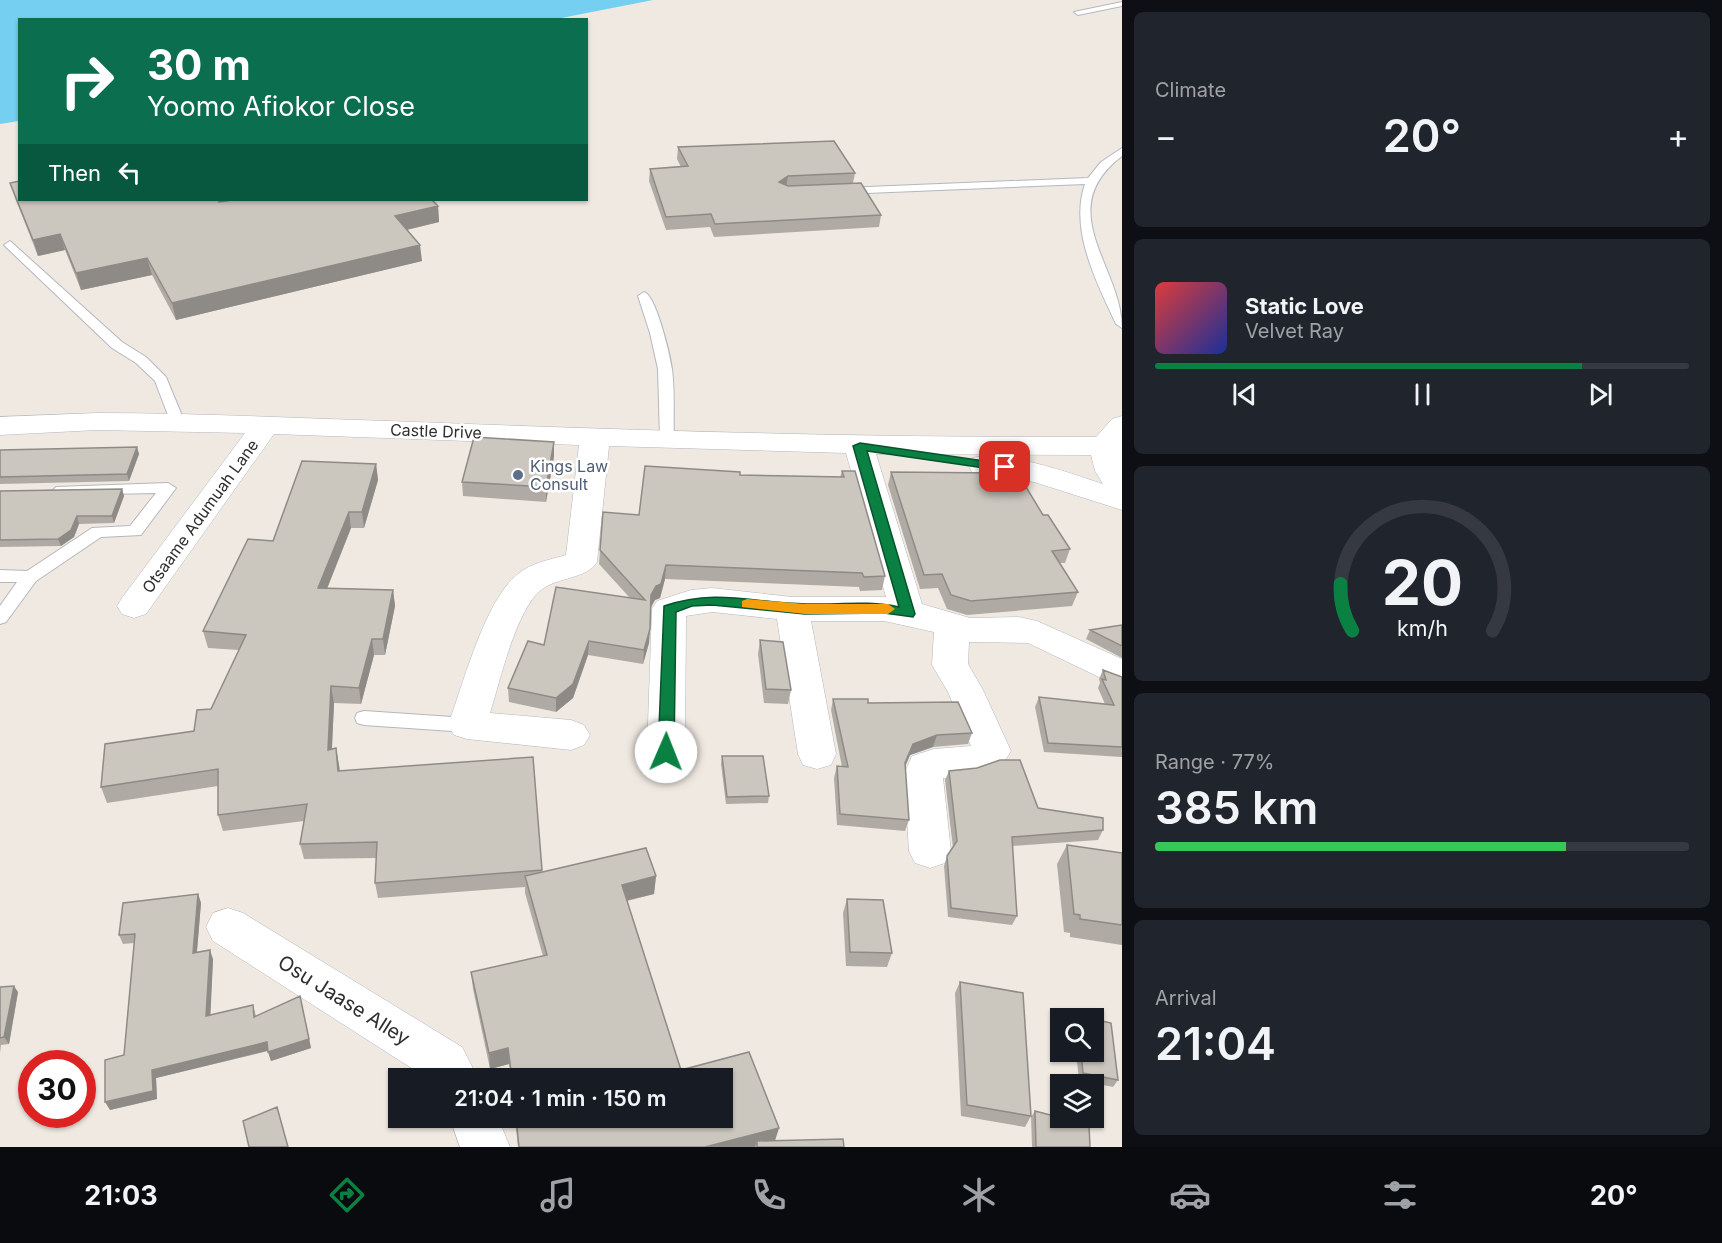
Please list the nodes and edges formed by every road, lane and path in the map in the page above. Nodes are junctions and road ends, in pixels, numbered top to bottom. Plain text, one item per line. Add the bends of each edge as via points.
1 (1122, 4) edge
2 (1078, 12) dead end
3 (1122, 151) edge
4 (1091, 181) junction
5 (833, 191) edge
6 (10, 245) dead end
7 (644, 296) dead end
8 (1122, 324) edge
9 (178, 423) junction
10 (0, 426) edge
11 (266, 426) junction
12 (595, 436) junction
13 (668, 439) junction
14 (866, 447) junction
15 (1115, 457) edge
16 (48, 490) edge
17 (1122, 500) edge
18 (0, 576) edge
19 (30, 577) junction
20 (134, 606) dead end
21 (792, 609) junction
22 (908, 614) junction
23 (0, 618) edge
24 (952, 627) junction
25 (1122, 675) edge
26 (364, 718) dead end
27 (467, 725) junction
28 (571, 735) dead end
29 (666, 752) dead end
30 (817, 754) dead end
31 (930, 851) dead end
32 (228, 927) dead end
33 (448, 1068) edge
34 (478, 1128) edge
35 (485, 1147) edge

1 - 2 lane
3 - 4 lane
4 - 5 lane
4 - 8 lane via 1085,206 1091,243 1107,294
6 - 9 lane via 117,345 141,360 161,380
7 - 13 lane via 666,369
9 - 10 street, Castle Drive via 60,421
9 - 11 street, Castle Drive
11 - 12 street, Castle Drive
11 - 20 street, Otsaame Adumuah Lane
12 - 13 street, Castle Drive
12 - 27 street via 581,562 540,574 515,596
13 - 14 street, Castle Drive
14 - 15 street, Castle Drive
14 - 17 street, Castle Drive via 1038,473
14 - 22 street
16 - 19 lane via 168,488 135,531 98,532
18 - 19 lane
19 - 23 lane
21 - 22 street via 884,609
21 - 29 street via 712,600 669,609
21 - 30 street
22 - 24 street
24 - 25 street via 1037,633
24 - 31 street via 950,665 992,751 977,760 926,767 923,774
26 - 27 lane
27 - 28 street
32 - 33 street, Osu Jaase Alley
34 - 35 street

